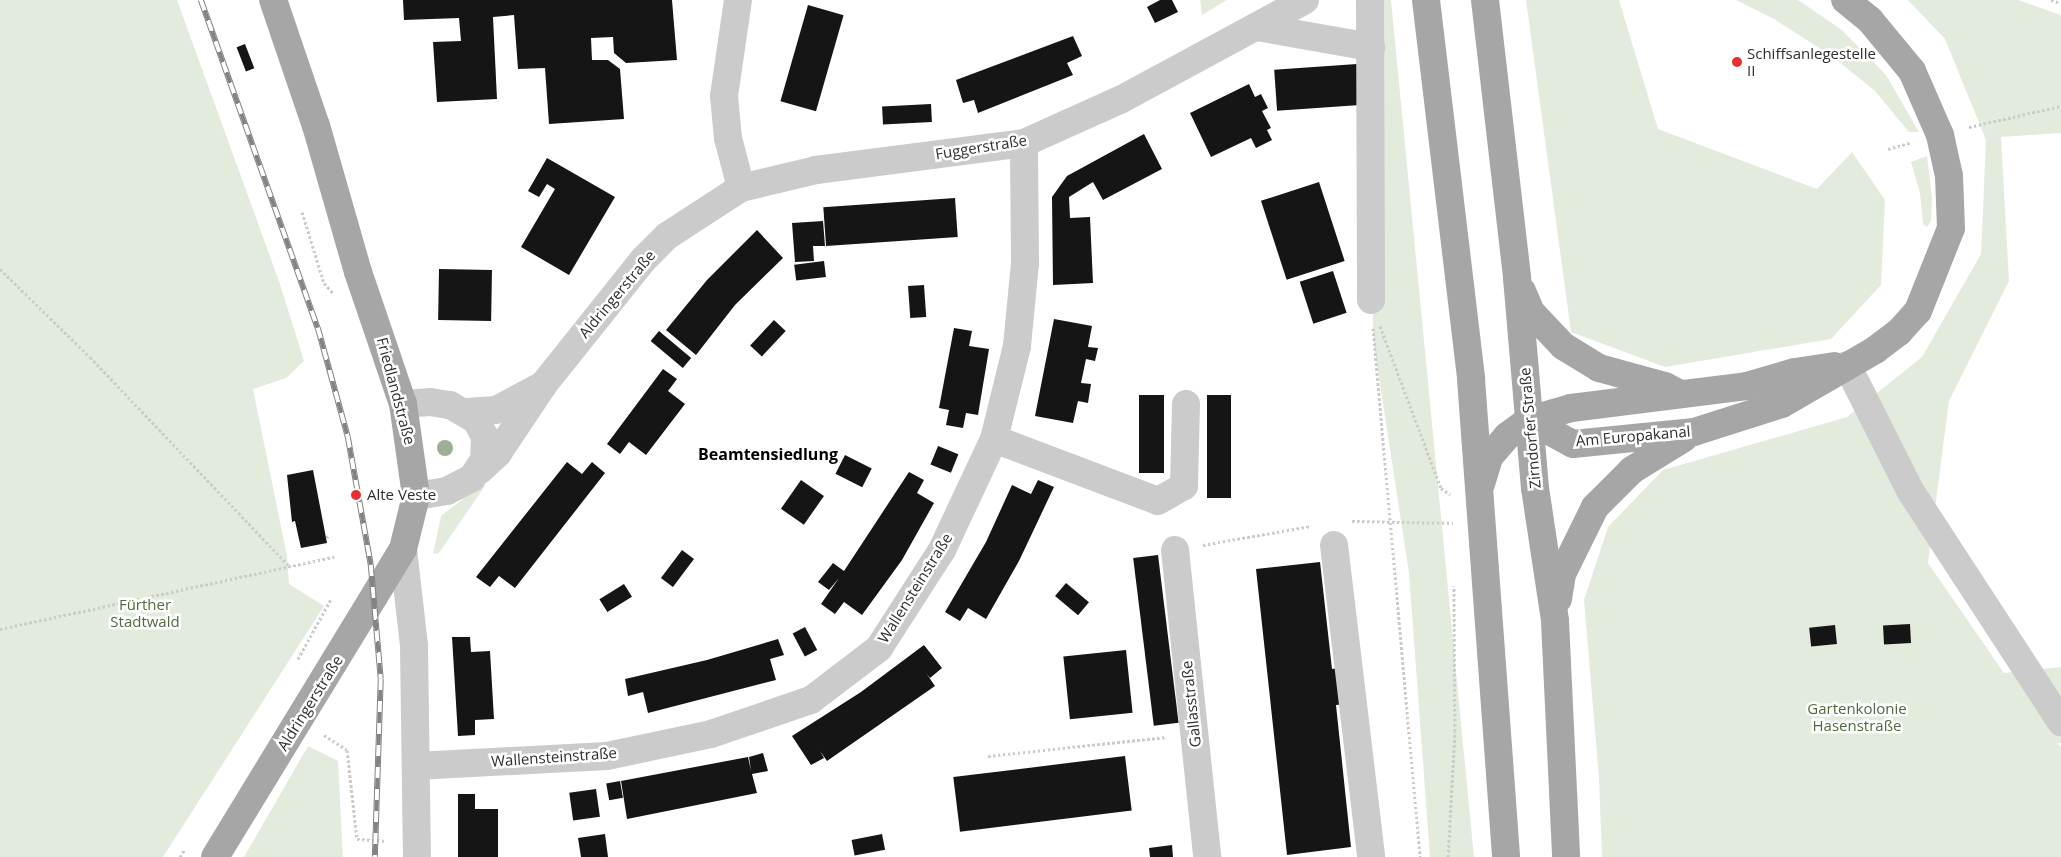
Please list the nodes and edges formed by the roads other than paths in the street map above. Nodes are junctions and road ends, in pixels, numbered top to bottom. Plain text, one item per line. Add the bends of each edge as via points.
1 (274, 0) edge
2 (738, 0) edge
3 (1305, 0) edge
4 (1370, 0) edge
5 (1426, 0) edge
6 (1484, 0) edge
7 (1845, 0) edge
8 (1257, 27) junction
9 (1371, 47) junction
10 (1024, 142) junction
11 (741, 188) junction
12 (1517, 278) junction
13 (1371, 300) road end
14 (1847, 365) junction
15 (544, 384) junction
16 (1684, 396) junction
17 (402, 404) junction
18 (1186, 404) dead end
19 (466, 412) junction
20 (1529, 420) junction
21 (1694, 432) junction
22 (994, 439) junction
23 (480, 470) junction
24 (1479, 493) junction
25 (416, 496) junction
26 (1334, 545) dead end
27 (403, 549) junction
28 (1175, 550) dead end
29 (1555, 621) junction
30 (2061, 722) edge
31 (416, 766) junction
32 (215, 857) edge
33 (417, 857) edge
34 (1207, 857) edge
35 (1371, 857) edge
36 (1506, 857) edge
37 (1566, 857) edge

1 - 17 main road, Friedlandstraße
2 - 11 street via 724,96 728,138
3 - 8 street, Fuggerstraße
4 - 9 street
5 - 24 main road via 1471,379
6 - 12 main road, Zirndorfer Straße
7 - 14 main road, Am Europakanal via 1870,20 1912,71 1940,135 1949,176 1951,228 1918,311 1876,350
8 - 9 street
8 - 10 street, Fuggerstraße via 1122,99
9 - 13 street
10 - 11 street, Fuggerstraße via 816,170
10 - 22 street, Wallensteinstraße via 1025,263 1017,346
11 - 15 street, Aldringerstraße via 667,236 643,260
12 - 16 main road via 1531,312 1563,346 1599,368 1664,386
12 - 20 main road, Zirndorfer Straße
14 - 16 main road, Am Europakanal
14 - 21 main road, Am Europakanal via 1782,404
14 - 30 street via 1910,492
15 - 19 street, Aldringerstraße via 496,410
15 - 23 street, Aldringerstraße via 514,433
16 - 20 main road, Am Europakanal via 1571,408
17 - 19 street via 441,403
17 - 25 main road, Friedlandstraße
18 - 22 street via 1184,486 1158,501
19 - 23 street via 476,420 485,437
20 - 21 main road, Am Europakanal via 1573,444
20 - 24 main road, Am Europakanal via 1506,436 1489,457
20 - 29 main road, Zirndorfer Straße via 1535,488
21 - 29 main road via 1632,470 1594,507 1562,574
22 - 31 street, Wallensteinstraße via 942,550 878,648 811,700 711,734 607,756
23 - 25 street, Aldringerstraße via 472,478 446,491
24 - 36 main road
25 - 27 main road, Friedlandstraße
26 - 35 street
27 - 31 street, Friedlandstraße via 414,646
27 - 32 main road, Aldringerstraße
28 - 34 street, Gallasstraße
29 - 37 main road, Zirndorfer Straße
31 - 33 street, Friedlandstraße

